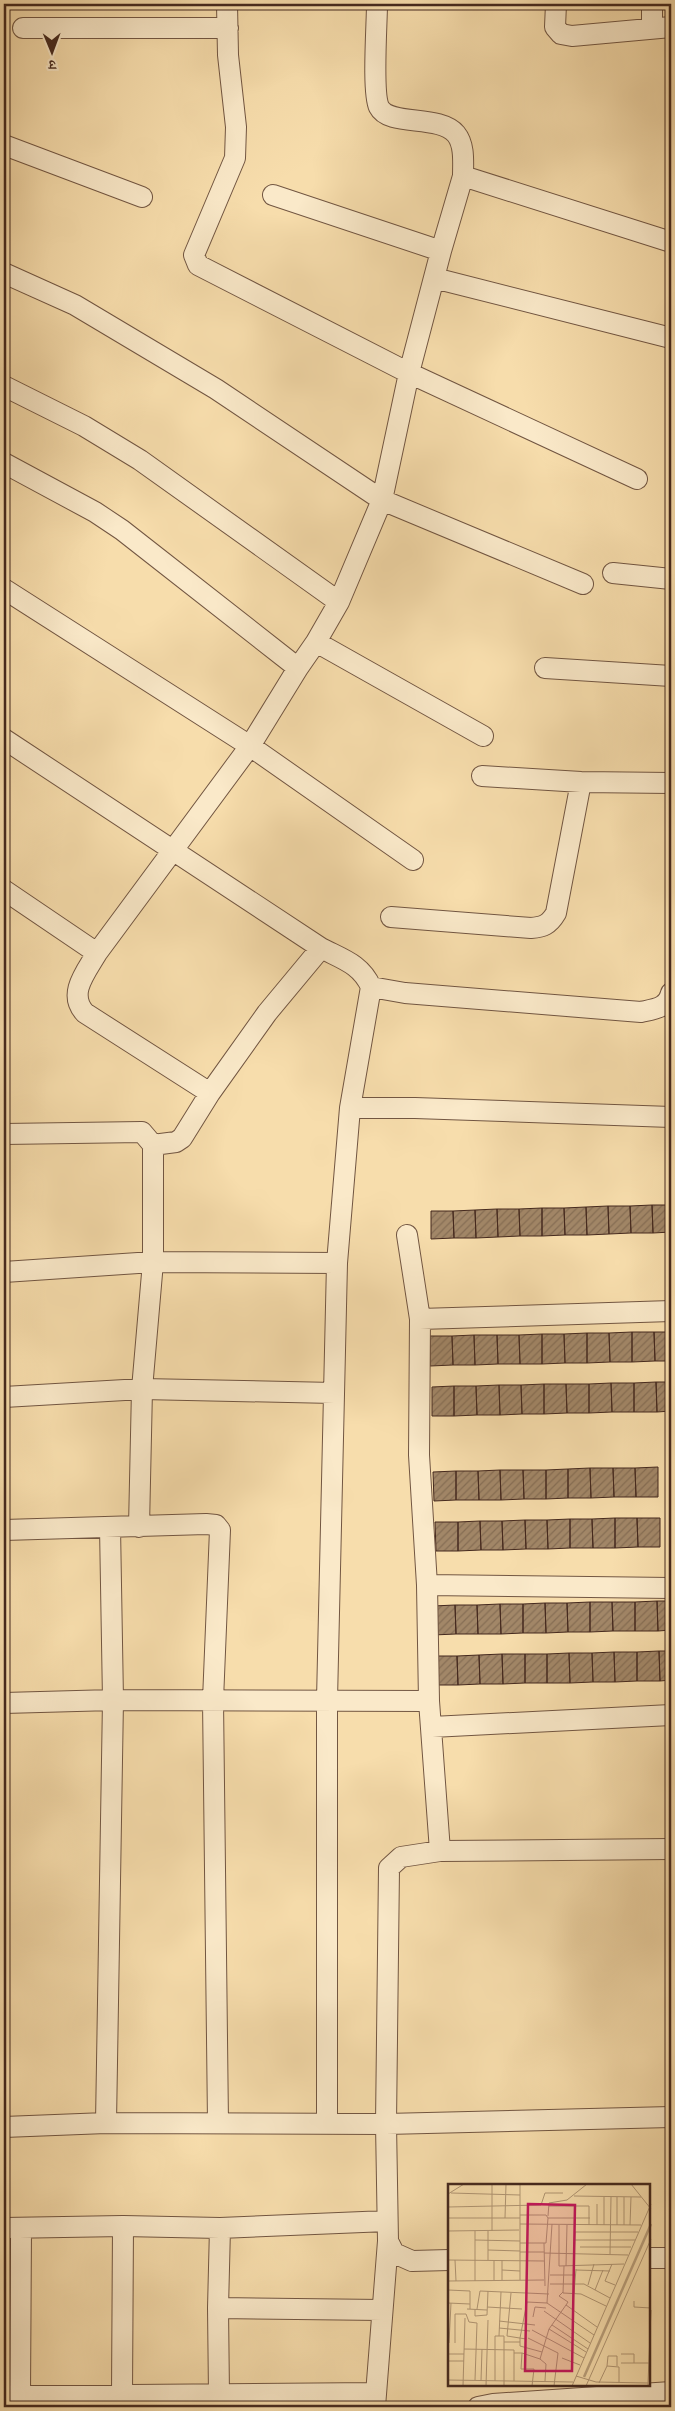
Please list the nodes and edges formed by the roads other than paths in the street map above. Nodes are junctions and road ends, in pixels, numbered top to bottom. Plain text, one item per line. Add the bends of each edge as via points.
1 (227, 4) edge
2 (377, 4) edge
3 (556, 4) edge
4 (652, 4) edge
5 (661, 27) edge
6 (23, 28) dead end
7 (228, 28) junction
8 (4, 146) edge
9 (463, 176) junction
10 (273, 195) dead end
11 (142, 197) dead end
12 (671, 242) edge
13 (440, 251) junction
14 (4, 273) edge
15 (434, 278) junction
16 (671, 338) edge
17 (409, 373) junction
18 (4, 386) edge
19 (4, 463) edge
20 (637, 479) dead end
21 (382, 500) junction
22 (614, 573) dead end
23 (671, 579) edge
24 (583, 584) dead end
25 (4, 589) edge
26 (339, 602) junction
27 (316, 642) junction
28 (298, 668) junction
29 (545, 668) dead end
30 (671, 676) edge
31 (483, 736) dead end
32 (4, 739) edge
33 (250, 746) junction
34 (482, 776) dead end
35 (581, 782) junction
36 (671, 783) edge
37 (173, 850) junction
38 (413, 860) dead end
39 (4, 890) edge
40 (391, 917) dead end
41 (321, 948) junction
42 (97, 953) junction
43 (371, 986) junction
44 (671, 993) edge
45 (210, 1093) junction
46 (350, 1108) junction
47 (671, 1117) edge
48 (4, 1134) edge
49 (153, 1145) junction
50 (407, 1235) dead end
51 (153, 1262) junction
52 (337, 1263) junction
53 (4, 1272) edge
54 (671, 1311) edge
55 (420, 1320) junction
56 (142, 1389) junction
57 (334, 1393) junction
58 (4, 1397) edge
59 (110, 1527) junction
60 (139, 1527) junction
61 (4, 1530) edge
62 (427, 1586) junction
63 (671, 1588) edge
64 (113, 1700) junction
65 (213, 1700) junction
66 (327, 1700) junction
67 (429, 1701) junction
68 (4, 1703) edge
69 (671, 1715) edge
70 (432, 1727) junction
71 (671, 1849) edge
72 (440, 1851) junction
73 (671, 2117) edge
74 (106, 2123) junction
75 (218, 2123) junction
76 (327, 2123) junction
77 (386, 2124) junction
78 (4, 2127) edge
79 (387, 2221) junction
80 (123, 2226) junction
81 (12, 2228) edge
82 (220, 2228) junction
83 (388, 2241) junction
84 (650, 2258) edge
85 (671, 2258) edge
86 (448, 2260) edge
87 (218, 2308) junction
88 (381, 2310) junction
89 (671, 2392) edge
90 (122, 2395) junction
91 (219, 2395) junction
92 (12, 2396) edge
93 (375, 2400) edge
94 (478, 2407) edge

1 - 7 street
2 - 9 street via 380,109 397,118 441,124 457,135 463,154
3 - 5 street via 555,27 561,34 572,36
4 - 5 street
6 - 7 street
7 - 17 street via 236,127 235,158 198,242 194,255 198,265
8 - 11 street
9 - 12 street
9 - 13 street
10 - 13 street
13 - 15 street
14 - 21 street via 75,305 208,384
15 - 16 street
15 - 17 street
17 - 20 street
17 - 21 street
18 - 26 street via 84,426 132,455
19 - 28 street via 122,530
21 - 24 street
21 - 26 street
22 - 23 street
25 - 33 street
26 - 27 street
27 - 28 street
27 - 31 street
28 - 33 street
29 - 30 street
32 - 37 street
33 - 37 street
33 - 38 street
34 - 35 street
35 - 36 street
35 - 40 street via 556,913 543,927
37 - 41 street
37 - 42 street
39 - 42 street
41 - 43 street via 357,966
41 - 45 street via 267,1013
42 - 45 street via 79,984 79,1006 85,1013
43 - 44 street via 405,993 641,1012 660,1008 670,1000
43 - 46 street
45 - 49 street via 182,1138
46 - 47 street
46 - 52 street
48 - 49 street via 142,1132
49 - 51 street
50 - 55 street
51 - 52 street
51 - 53 street
51 - 56 street
52 - 57 street
54 - 55 street
55 - 62 street via 419,1454
56 - 57 street
56 - 58 street
56 - 60 street
57 - 66 street
59 - 60 street
59 - 61 street
59 - 64 street
60 - 65 street via 206,1524 216,1525 220,1530
62 - 63 street
62 - 67 street
64 - 65 street
64 - 68 street
64 - 74 street
65 - 66 street
65 - 75 street
66 - 67 street
66 - 76 street
67 - 70 street
69 - 70 street
70 - 72 street
71 - 72 street
72 - 77 street via 401,1857 390,1868
73 - 77 street
74 - 75 street
74 - 78 street
75 - 76 street
76 - 77 street
77 - 79 street
79 - 82 street
79 - 83 street
80 - 81 street
80 - 82 street
80 - 90 street
81 - 92 street
82 - 87 street
83 - 86 street via 394,2253 412,2261
83 - 88 street
84 - 85 street
87 - 88 street
87 - 91 street
88 - 93 street
89 - 94 street
90 - 91 street
90 - 92 street
91 - 93 street

